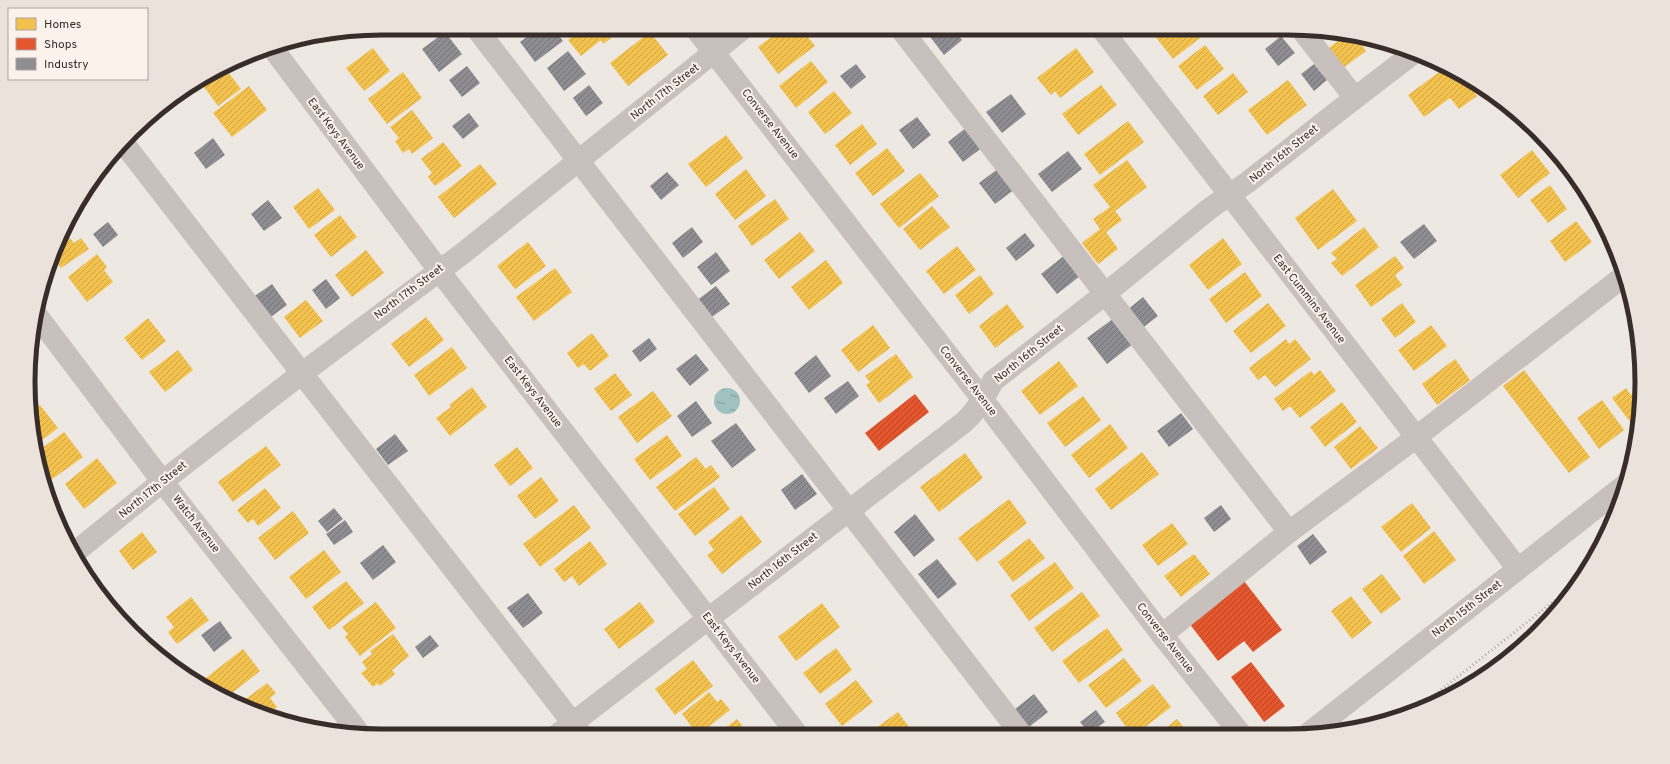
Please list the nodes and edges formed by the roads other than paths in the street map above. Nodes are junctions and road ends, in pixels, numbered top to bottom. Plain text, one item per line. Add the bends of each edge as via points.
1 (481, 35) edge
2 (701, 35) edge
3 (735, 35) edge
4 (905, 35) edge
5 (1106, 35) edge
6 (1306, 36) edge
7 (275, 52) edge
8 (714, 52) junction
9 (1409, 56) edge
10 (1355, 98) junction
11 (127, 147) edge
12 (579, 160) junction
13 (1229, 195) junction
14 (439, 270) junction
15 (1620, 279) edge
16 (1105, 294) junction
17 (41, 321) edge
18 (301, 374) junction
19 (982, 400) junction
20 (1415, 437) junction
21 (163, 481) junction
22 (1618, 491) edge
23 (848, 511) junction
24 (1289, 532) junction
25 (78, 550) edge
26 (1518, 569) junction
27 (708, 619) junction
28 (1162, 635) junction
29 (355, 728) edge
30 (1316, 728) edge
31 (569, 729) edge
32 (573, 729) edge
33 (793, 729) edge
34 (1017, 729) edge
35 (1237, 729) edge

1 - 12 street
2 - 8 street, Converse Avenue
3 - 8 street, North 17th Street
4 - 16 street
5 - 13 street, East Cummins Avenue
6 - 10 street
7 - 14 street, East Keys Avenue
8 - 12 street, North 17th Street
8 - 19 street, Converse Avenue
9 - 10 street, North 16th Street
10 - 13 street, North 16th Street
11 - 18 street
12 - 14 street, North 17th Street
12 - 23 street
13 - 16 street, North 16th Street
13 - 20 street, East Cummins Avenue
14 - 18 street, North 17th Street
14 - 27 street, East Keys Avenue
15 - 20 street
16 - 19 street, North 16th Street via 993,381
16 - 24 street
17 - 21 street, Watch Avenue
18 - 21 street, North 17th Street
18 - 31 street
19 - 23 street, North 16th Street via 969,418
19 - 28 street, Converse Avenue
20 - 24 street
20 - 26 street, East Cummins Avenue
21 - 25 street, North 17th Street
21 - 29 street, Watch Avenue
22 - 26 street, North 15th Street
23 - 27 street, North 16th Street
23 - 34 street
24 - 28 street
26 - 30 street, North 15th Street
27 - 32 street, North 16th Street
27 - 33 street, East Keys Avenue
28 - 35 street, Converse Avenue

